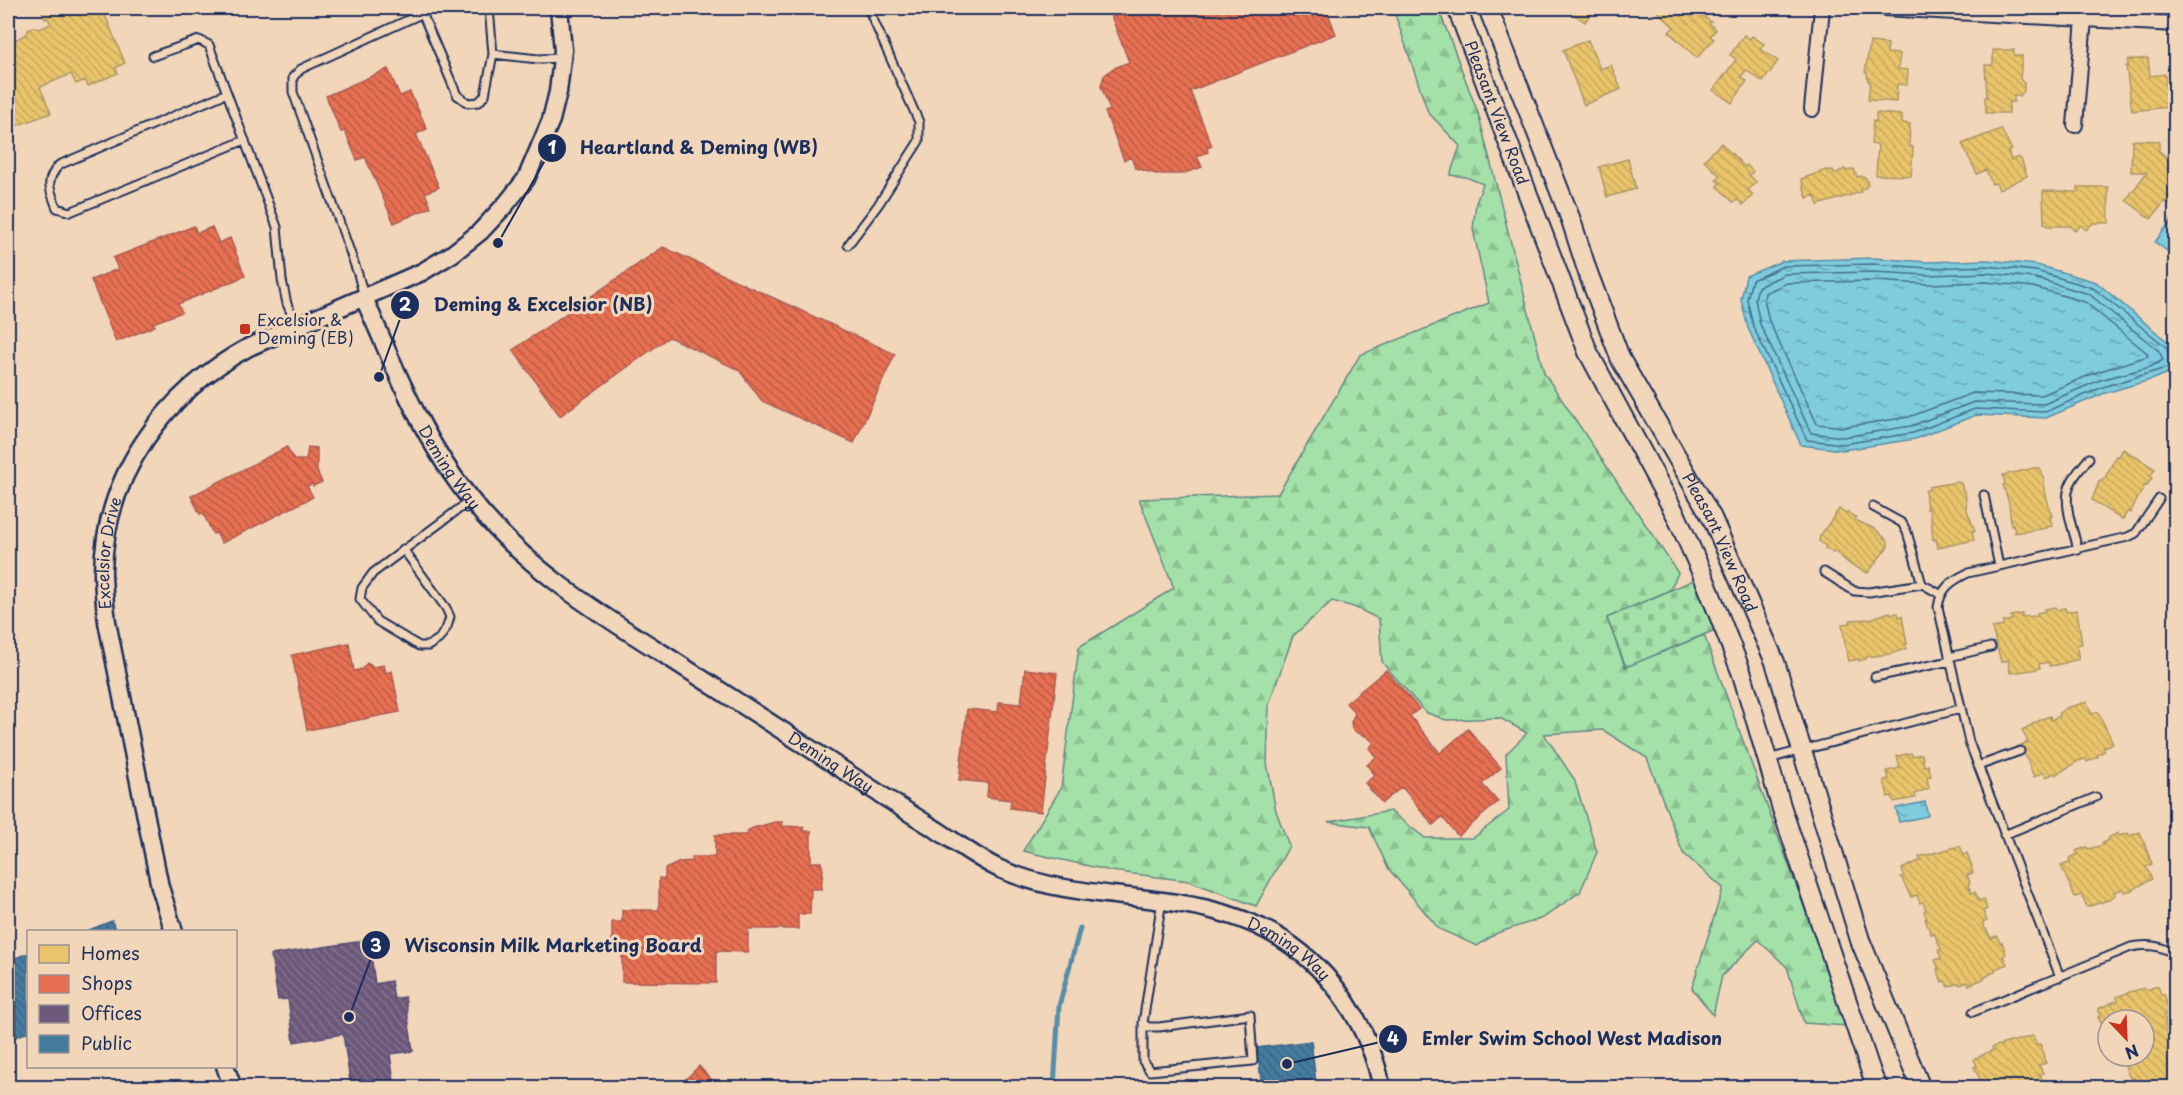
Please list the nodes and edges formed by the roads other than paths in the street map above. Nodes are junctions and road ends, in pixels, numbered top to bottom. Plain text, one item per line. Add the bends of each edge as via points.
1 (434, 8) edge
2 (489, 8) edge
3 (559, 8) edge
4 (868, 8) edge
5 (1457, 8) edge
6 (1488, 8) edge
7 (1822, 8) edge
8 (1884, 8) edge
9 (422, 13) junction
10 (2084, 19) junction
11 (2175, 24) edge
12 (493, 54) junction
13 (153, 56) dead end
14 (562, 58) junction
15 (228, 93) junction
16 (1812, 108) dead end
17 (2075, 124) dead end
18 (245, 140) junction
19 (848, 245) dead end
20 (364, 298) junction
21 (297, 326) junction
22 (2090, 458) dead end
23 (1984, 495) dead end
24 (2159, 499) dead end
25 (471, 500) junction
26 (1873, 507) dead end
27 (403, 549) junction
28 (2078, 550) junction
29 (1999, 566) junction
30 (1824, 572) dead end
31 (1922, 584) junction
32 (1940, 594) junction
33 (1991, 647) dead end
34 (1950, 659) junction
35 (1875, 677) dead end
36 (1960, 709) junction
37 (1801, 750) junction
38 (2020, 751) dead end
39 (1768, 759) junction
40 (1978, 766) junction
41 (2096, 798) dead end
42 (2004, 835) junction
43 (1162, 900) junction
44 (173, 930) edge
45 (2175, 955) edge
46 (2060, 977) junction
47 (1973, 1012) dead end
48 (1143, 1023) junction
49 (226, 1068) edge
50 (233, 1088) edge
51 (1382, 1088) edge
52 (1879, 1088) edge
53 (1921, 1088) edge

1 - 9 lane
2 - 12 lane
3 - 14 street, Excelsior Drive
4 - 19 lane via 919,122 919,141
5 - 39 main road, Pleasant View Road via 1588,352 1676,515 1705,580 1742,674
6 - 37 main road, Pleasant View Road via 1621,360 1712,518 1775,662
7 - 16 street
8 - 10 street
9 - 12 lane via 458,95 468,103 479,102 485,95
9 - 20 lane via 301,69 292,77 293,92
10 - 11 street
10 - 17 street
12 - 14 lane
13 - 15 lane via 199,40 209,45
14 - 20 street, Excelsior Drive via 550,120 526,179 506,204 452,254
15 - 18 lane
15 - 18 lane via 59,165 49,184 57,208 70,212
18 - 21 lane via 277,227 285,296
20 - 21 street, Excelsior Drive
20 - 25 street, Deming Way via 412,407
21 - 44 street, Excelsior Drive via 225,360 202,376 164,413 126,476 114,505 107,539 103,570 107,622 160,887
22 - 28 lane via 2068,492
23 - 29 lane
24 - 28 lane via 2136,533 2120,541
25 - 27 lane
25 - 43 street, Deming Way via 507,541 554,582 999,869 1056,886
26 - 31 lane via 1902,524
27 - 27 lane via 373,573 362,588 360,599 378,621 419,646 428,646 439,639 450,617
28 - 29 lane
29 - 32 lane via 1952,580
30 - 31 lane via 1854,591
31 - 32 lane
32 - 34 lane via 1938,606
33 - 34 lane
34 - 35 lane
34 - 36 lane
36 - 37 lane
36 - 40 lane
37 - 39 lane
37 - 53 main road, Pleasant View Road via 1860,940
38 - 40 lane
39 - 52 main road, Pleasant View Road
40 - 42 lane
41 - 42 lane
42 - 46 lane
43 - 48 lane
43 - 51 street, Deming Way via 1220,911 1266,930 1297,949 1328,979 1359,1023
45 - 46 lane via 2147,944 2131,947
46 - 47 lane
48 - 48 lane via 1159,1027 1250,1015 1253,1061 1150,1071 1143,1061
49 - 50 street

